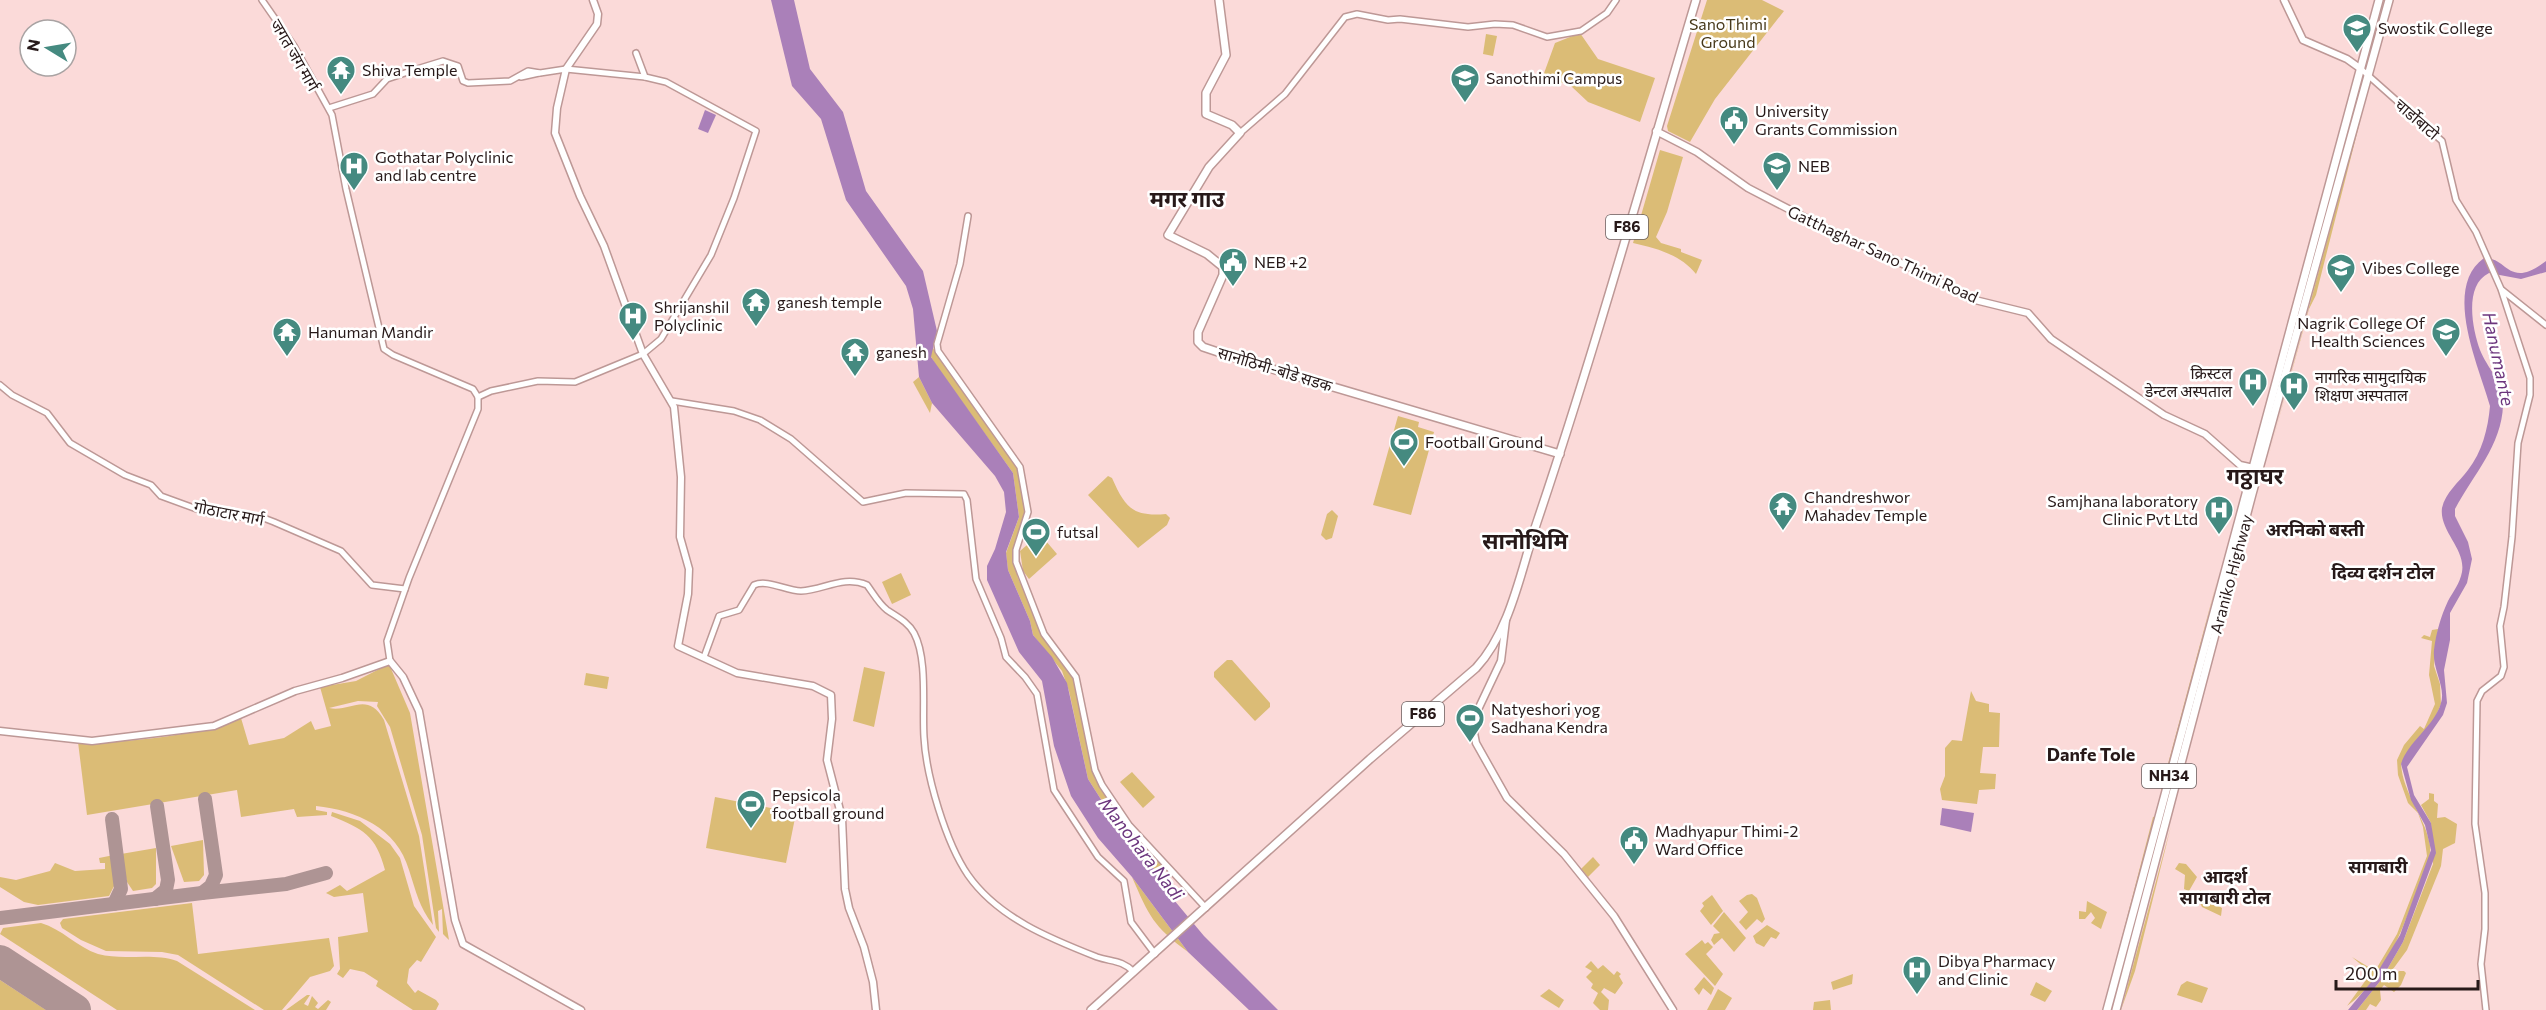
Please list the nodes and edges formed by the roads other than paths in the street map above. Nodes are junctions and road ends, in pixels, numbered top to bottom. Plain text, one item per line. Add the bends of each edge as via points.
1 (262, 0) edge
2 (593, 0) edge
3 (1220, 0) edge
4 (1616, 0) edge
5 (1696, 0) edge
6 (2284, 0) edge
7 (2379, 0) edge
8 (2389, 0) edge
9 (636, 53) dead end
10 (567, 69) junction
11 (2361, 69) junction
12 (645, 76) junction
13 (2369, 77) junction
14 (329, 108) junction
15 (1656, 131) junction
16 (1240, 133) junction
17 (968, 216) dead end
18 (2501, 289) junction
19 (2546, 325) edge
20 (643, 354) junction
21 (0, 384) edge
22 (478, 397) junction
23 (672, 401) junction
24 (1560, 454) junction
25 (2255, 469) junction
26 (405, 589) junction
27 (1506, 616) junction
28 (704, 657) junction
29 (390, 660) junction
30 (0, 731) edge
31 (1206, 908) junction
32 (1155, 954) junction
33 (1134, 972) junction
34 (581, 1010) edge
35 (876, 1010) edge
36 (1091, 1010) edge
37 (1673, 1010) edge
38 (2107, 1010) edge
39 (2116, 1010) edge
40 (2486, 1010) edge

1 - 14 street, जगत जंग मार्ग
2 - 10 main road via 597,24
3 - 16 main road via 1226,55 1206,93 1204,105 1206,114 1232,125
4 - 16 street via 1607,13 1581,31 1547,37 1513,25 1468,27 1346,17 1285,94
5 - 15 main road, F86
6 - 11 main road via 2303,40
7 - 11 main road, Araniko Highway / NH34
8 - 13 main road, Araniko Highway / NH34
9 - 12 street
10 - 12 street
10 - 14 street via 528,70 510,81 468,83 463,81 458,66 443,61 387,79 377,92
10 - 20 main road via 557,108 558,147 604,246
11 - 13 street, चार्डोबाटो
11 - 25 main road, Araniko Highway / NH34
12 - 20 street via 666,82 756,131 711,255 669,327
13 - 18 street, चार्डोबाटो via 2442,141 2456,200 2484,247
13 - 25 main road, Araniko Highway / NH34
14 - 22 street via 384,349 473,389
15 - 24 main road, F86
15 - 25 main road, Gatthaghar Sano Thimi Road via 1697,152 1748,188 1831,231 1971,299 2028,313 2051,339 2074,355 2164,415 2205,434 2238,463
16 - 24 main road, सानोठिमी-बोडे सडक via 1209,167 1168,236 1223,267 1198,332 1200,345
17 - 31 street via 938,351 1020,467 1028,512 1016,562 1044,634 1076,677 1095,770 1102,785 1129,825
18 - 19 street
18 - 40 street, चार्डोबाटो via 2527,362 2531,388 2519,437 2505,607 2500,626 2505,667 2477,701 2475,824 2485,893 2481,964
20 - 22 street via 575,382 538,381
20 - 23 main road
21 - 26 street, गोठाटार मार्ग via 12,395 47,413 70,442 124,475 151,485 161,496 205,512 274,522 340,551 372,585
22 - 26 street via 478,408
23 - 28 main road via 681,477 680,537 689,569 678,646
23 - 32 street via 734,411 760,420 790,439 863,502 906,493 964,494 976,579 1006,657 1037,694 1054,790 1098,857 1124,881 1131,922
24 - 27 main road, F86
25 - 38 main road, Araniko Highway / NH34
25 - 39 main road, Araniko Highway / NH34
26 - 29 street via 387,641
27 - 31 main road, F86 via 1476,668
27 - 37 main road via 1501,661 1474,718 1476,743 1507,798 1564,854 1614,916
28 - 33 street via 718,616 739,610 754,585 765,583 801,591 831,582 867,585 885,609 908,624 915,634 928,768 947,835 969,875 993,902 1018,921 1100,958 1119,961
28 - 35 main road via 737,673 813,686 831,695 827,760 842,818 845,889 873,982
29 - 30 main road via 295,691 214,726 92,741
29 - 34 main road via 418,706 460,939 473,952
31 - 32 main road, F86
32 - 33 main road, F86
33 - 36 main road, F86

